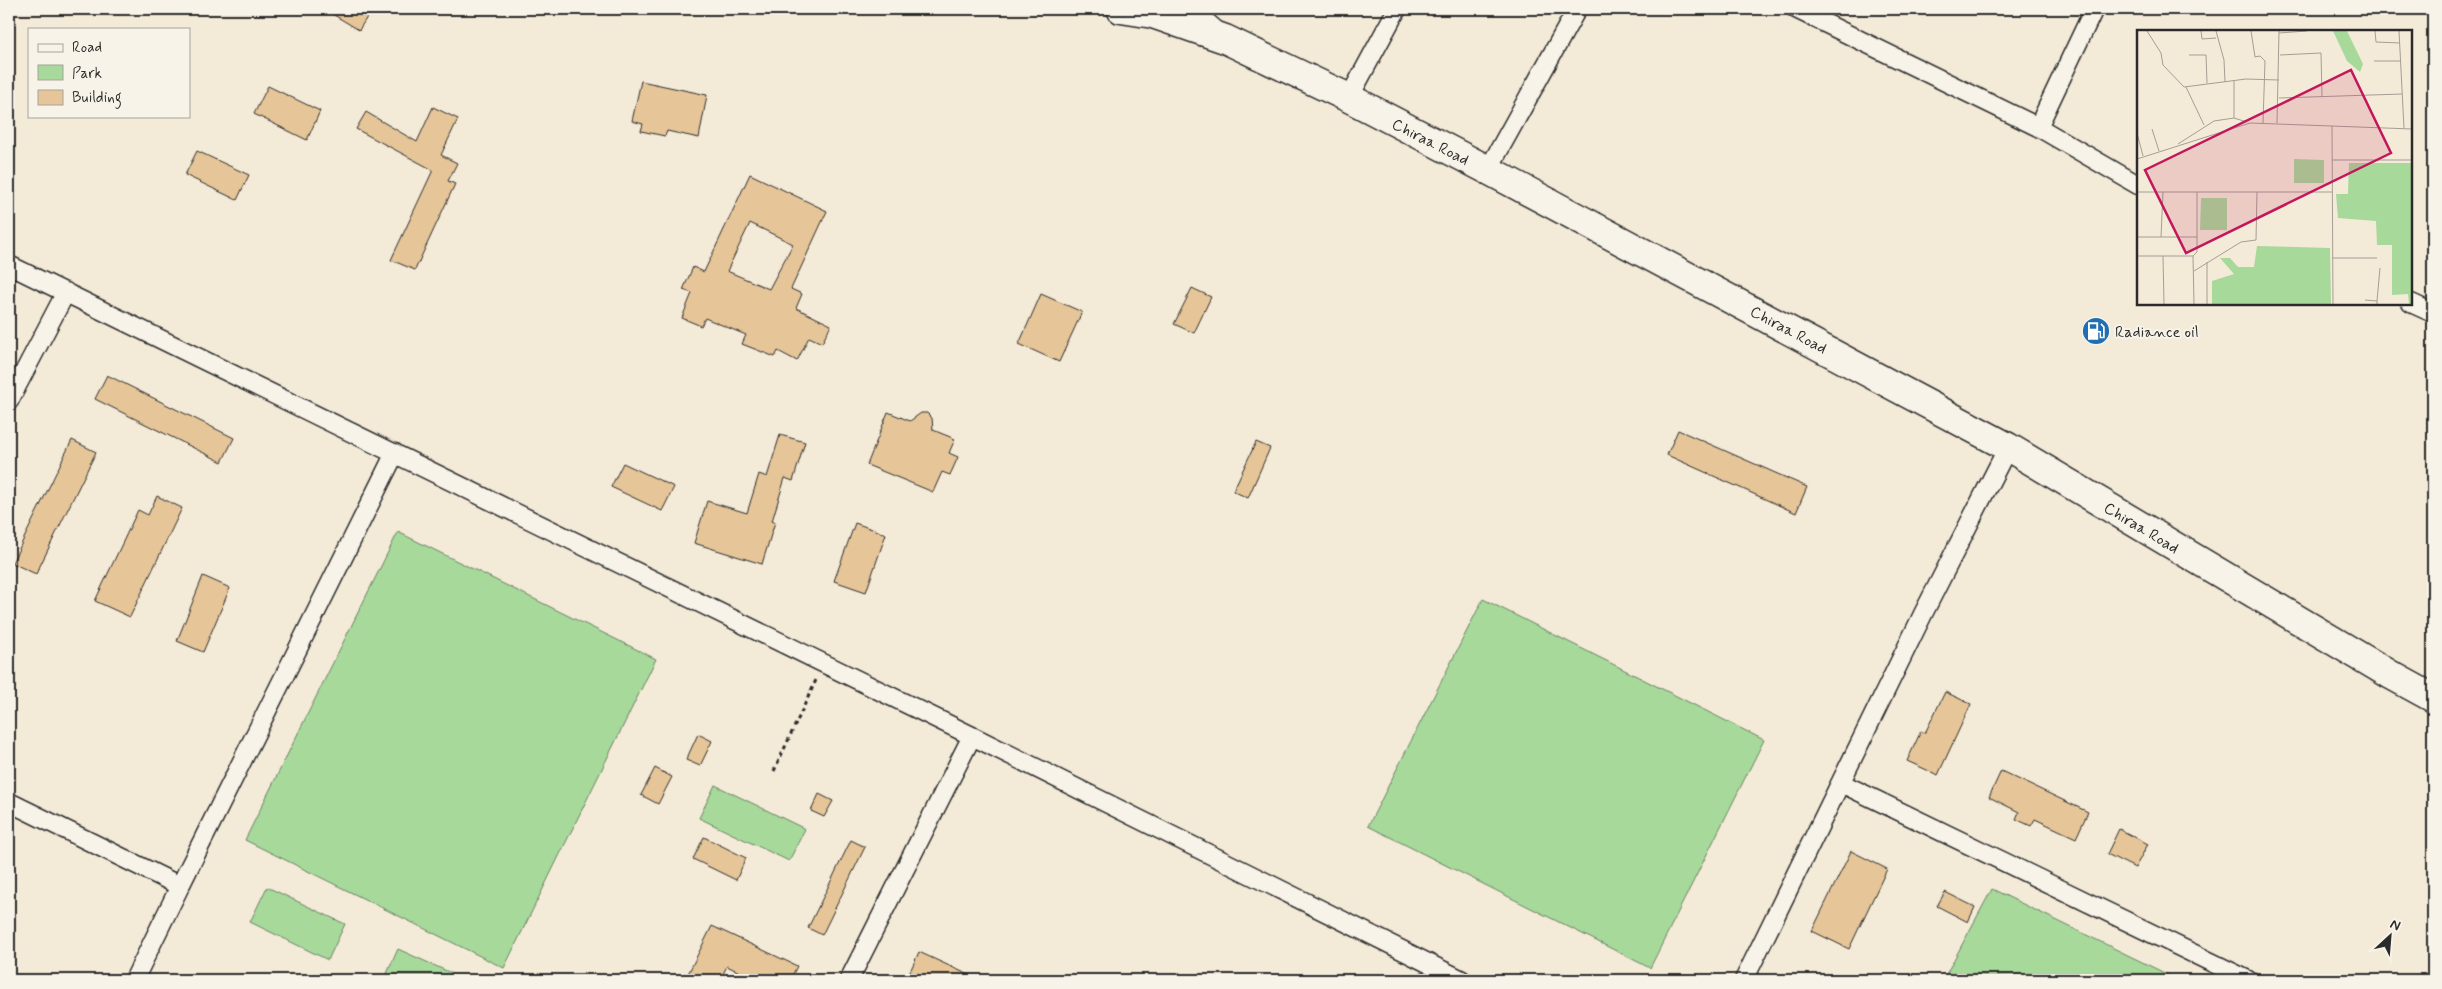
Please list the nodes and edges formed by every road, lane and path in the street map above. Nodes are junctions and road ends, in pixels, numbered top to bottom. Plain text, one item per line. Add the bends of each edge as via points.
1 (1122, 9) edge
2 (1192, 9) edge
3 (1397, 9) edge
4 (1577, 9) edge
5 (1796, 9) edge
6 (2094, 9) edge
7 (1225, 39) junction
8 (1349, 98) junction
9 (2038, 127) junction
10 (1488, 170) junction
11 (2137, 185) edge
12 (9, 265) edge
13 (66, 292) junction
14 (2412, 303) edge
15 (2433, 313) edge
16 (9, 401) edge
17 (2008, 447) junction
18 (395, 453) junction
19 (824, 664) junction
20 (2433, 698) edge
21 (972, 736) junction
22 (774, 770) dead end
23 (1841, 783) junction
24 (9, 802) edge
25 (180, 886) junction
26 (134, 980) edge
27 (849, 980) edge
28 (1462, 980) edge
29 (1744, 980) edge
30 (2248, 980) edge

1 - 7 highway, Chiraa Road via 1153,14
2 - 7 street
3 - 8 street
4 - 10 street
5 - 9 street
6 - 9 street
7 - 8 highway, Chiraa Road
8 - 10 highway, Chiraa Road
9 - 11 street
10 - 17 highway, Chiraa Road
12 - 13 street
13 - 16 street
13 - 18 street
14 - 15 street
17 - 20 highway, Chiraa Road
17 - 23 street
18 - 19 street
18 - 25 street
19 - 21 street
19 - 22 path
21 - 27 street
21 - 28 street
23 - 29 street
23 - 30 street
24 - 25 street
25 - 26 street

